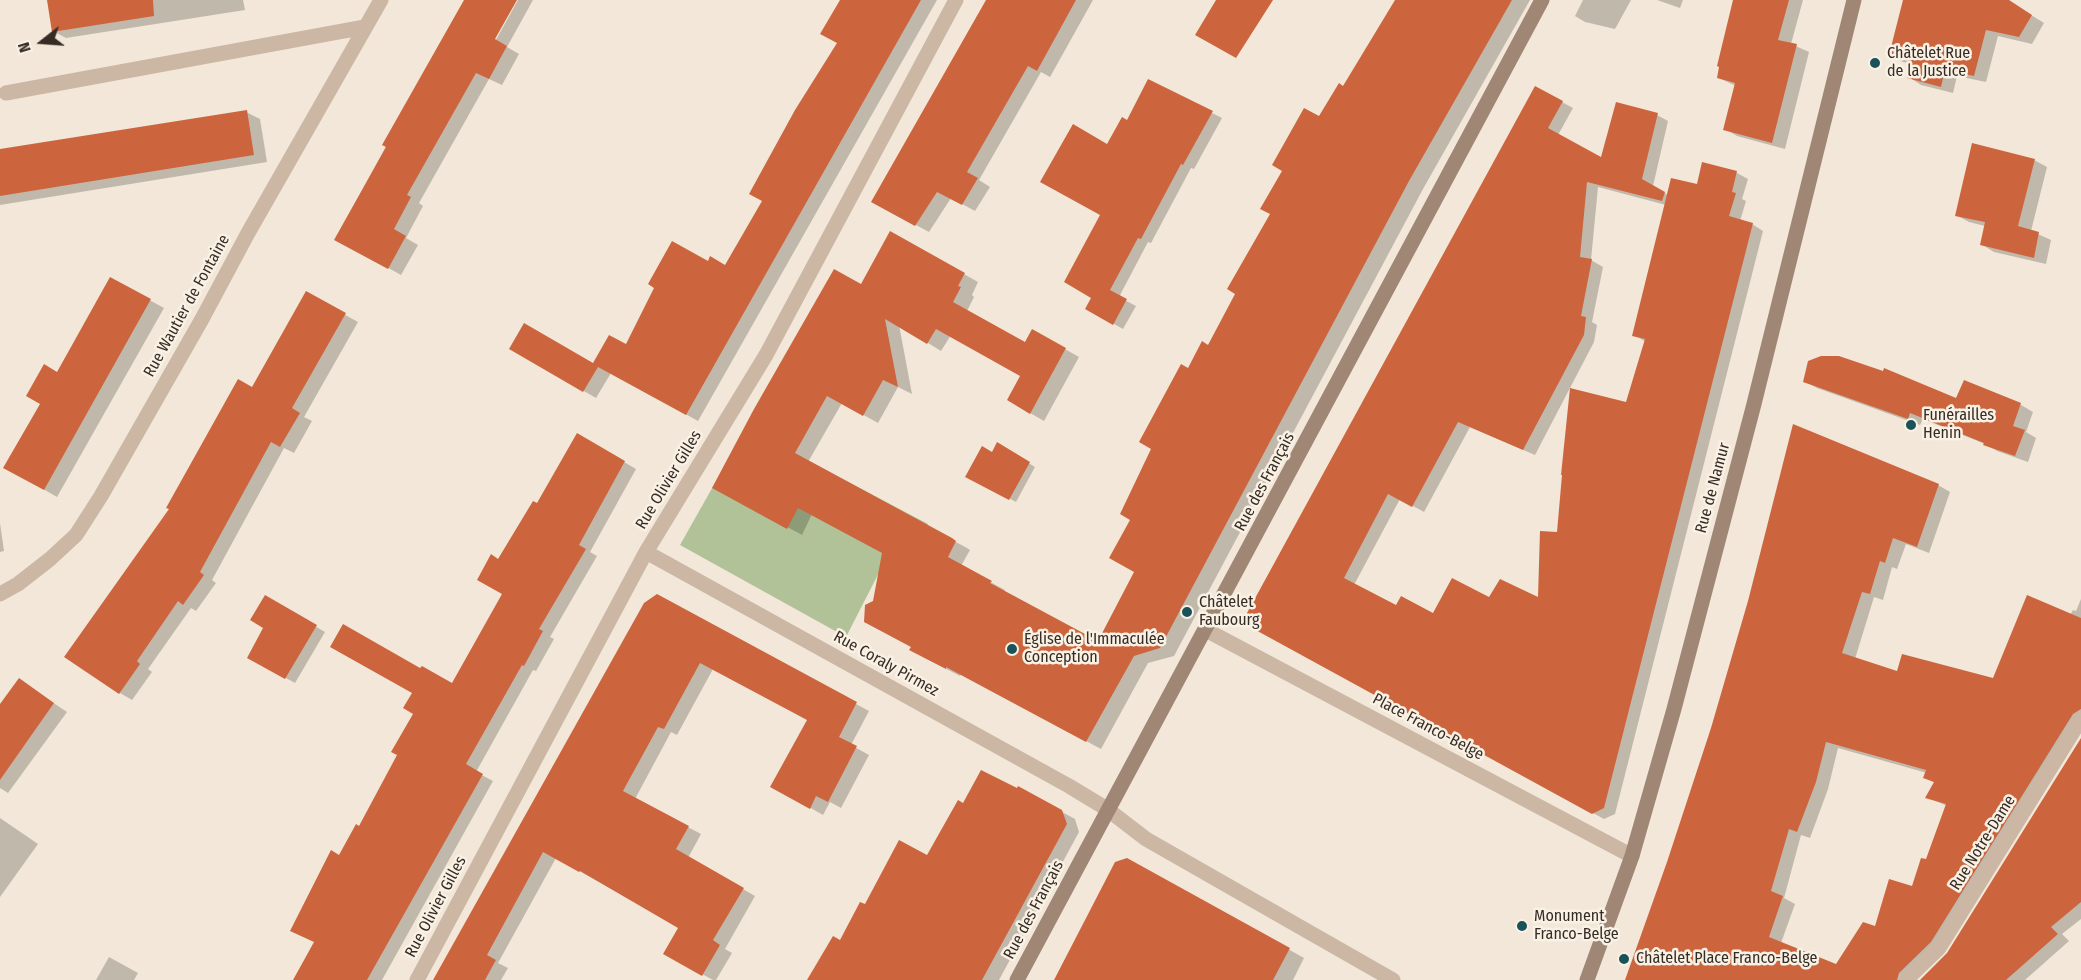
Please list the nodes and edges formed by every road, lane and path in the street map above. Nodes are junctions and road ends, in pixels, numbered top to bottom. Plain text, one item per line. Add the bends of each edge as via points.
1 (381, 0) edge
2 (956, 0) edge
3 (1542, 0) edge
4 (1854, 0) edge
5 (365, 27) junction
6 (6, 93) dead end
7 (646, 552) junction
8 (0, 594) edge
9 (1206, 630) junction
10 (2081, 719) edge
11 (1107, 809) junction
12 (1632, 856) junction
13 (417, 980) edge
14 (1017, 980) edge
15 (1393, 980) edge
16 (1587, 980) edge
17 (1906, 980) edge

1 - 5 street, Rue Wautier de Fontaine
2 - 7 street, Rue Olivier Gilles via 766,355
3 - 9 main road, Rue des Français
4 - 12 main road, Rue de Namur via 1754,404
5 - 6 street
5 - 8 street, Rue Wautier de Fontaine via 76,535 18,584
7 - 11 street, Rue Coraly Pirmez
7 - 13 street, Rue Olivier Gilles
9 - 11 main road, Rue des Français
9 - 12 street, Place Franco-Belge
10 - 17 street, Rue Notre-Dame via 1939,948
11 - 14 main road, Rue des Français
11 - 15 street via 1146,838
12 - 16 main road, Rue de Namur

